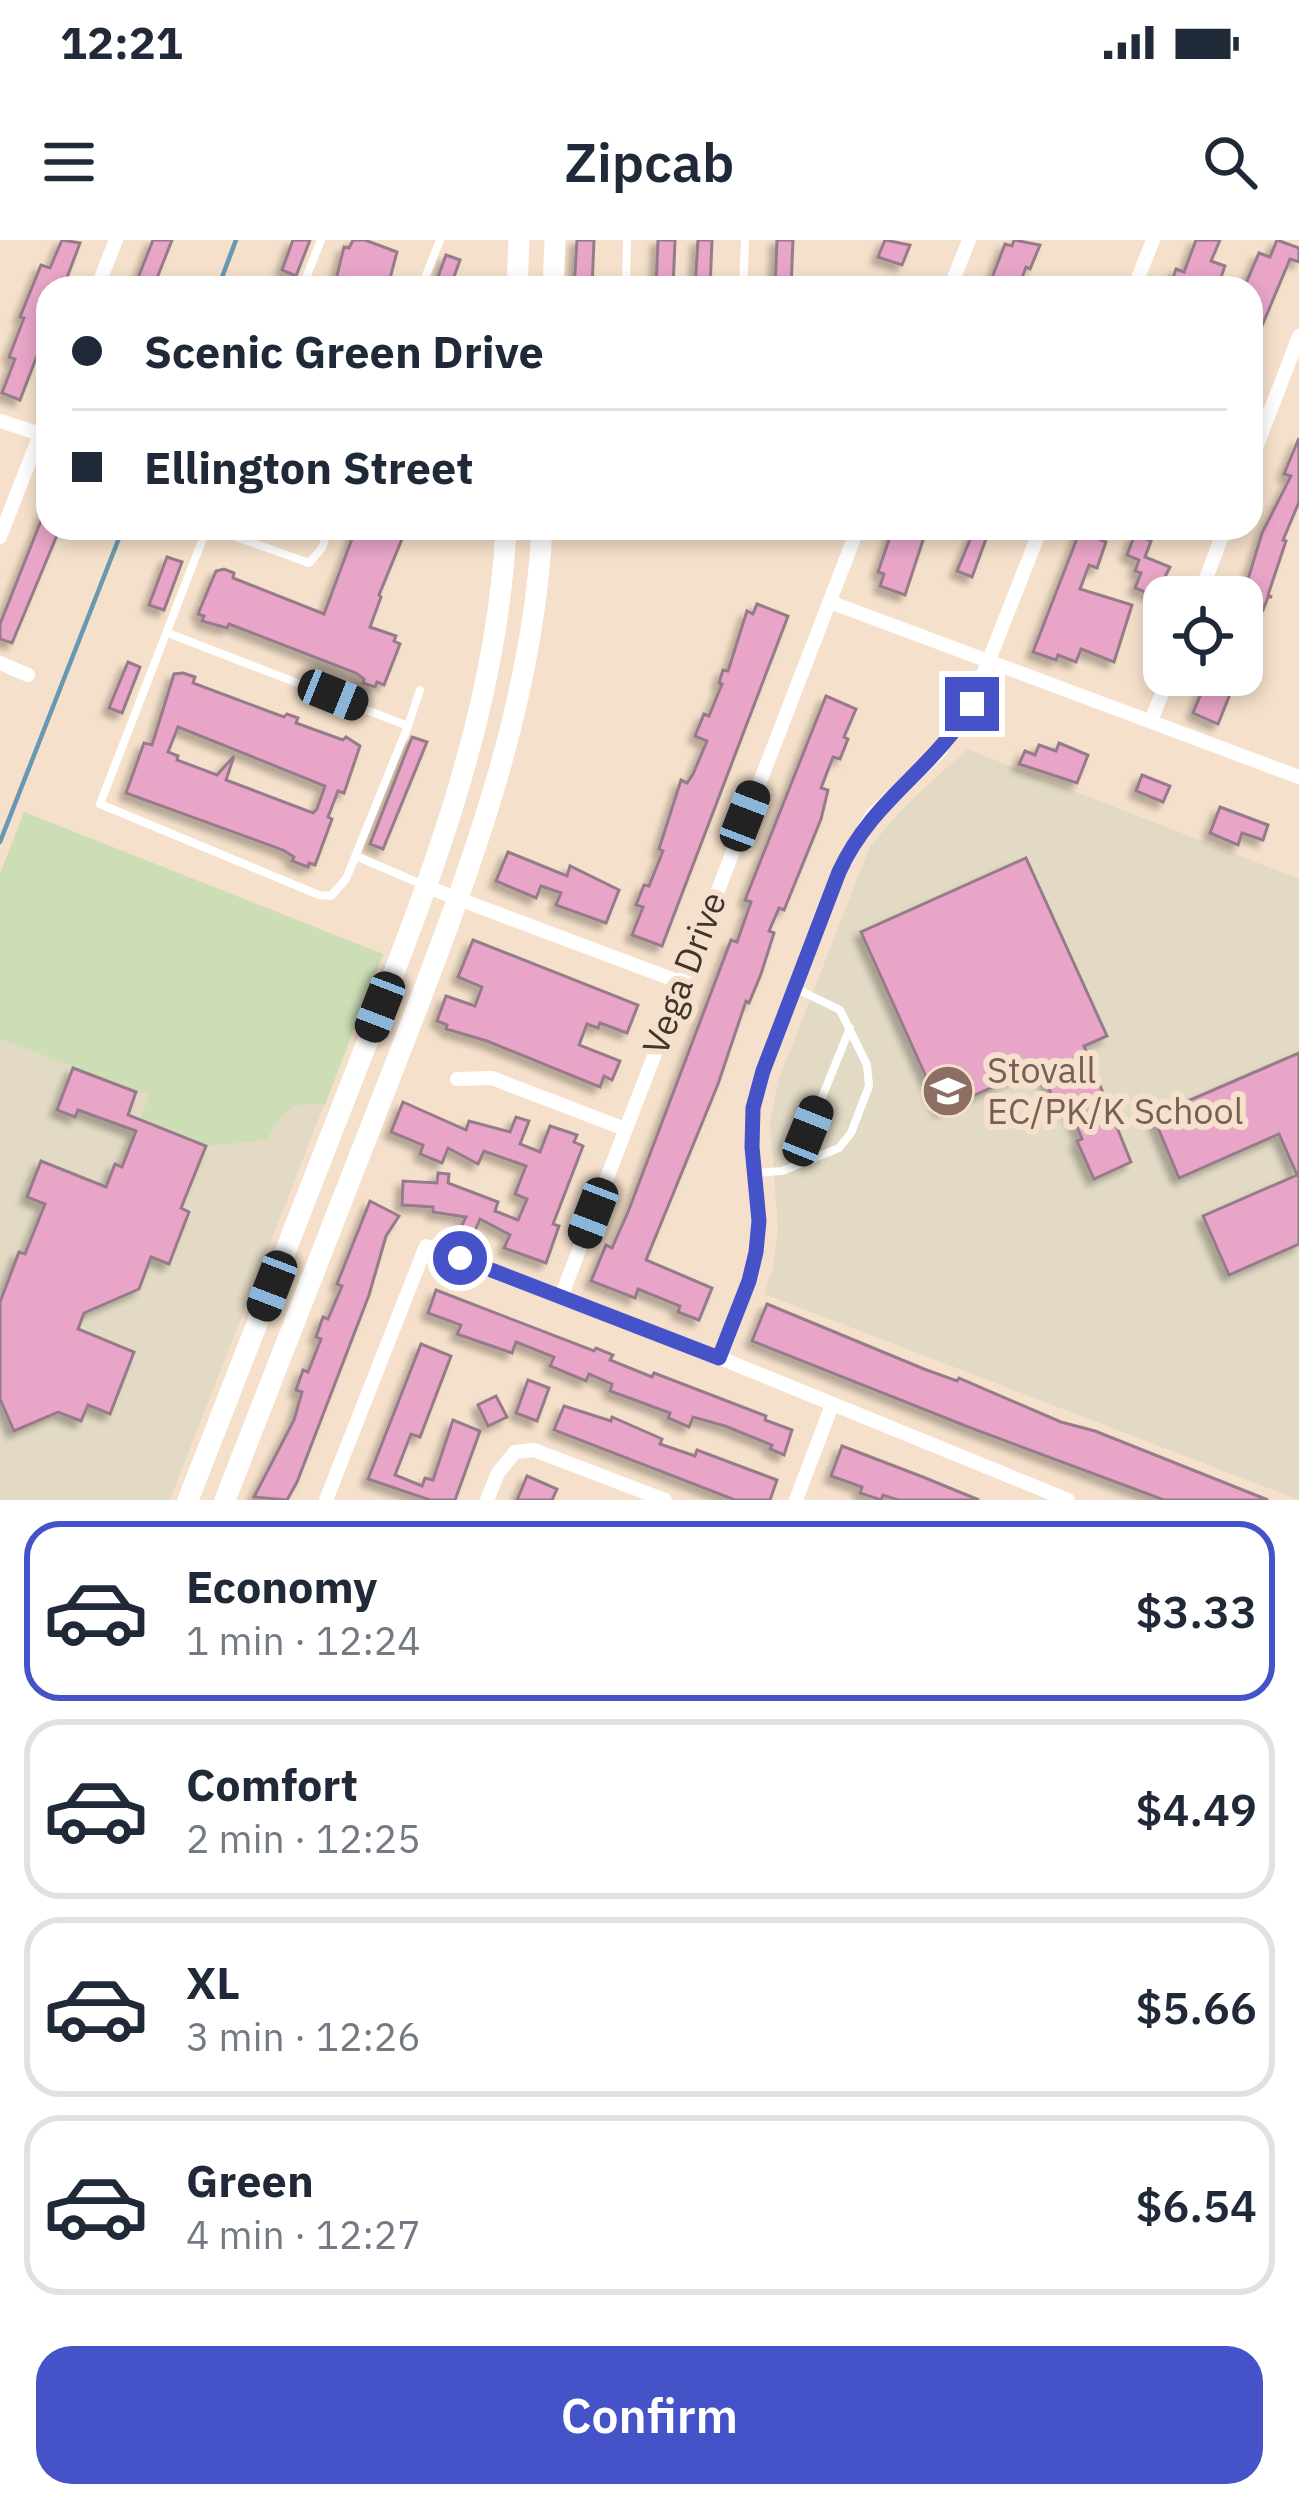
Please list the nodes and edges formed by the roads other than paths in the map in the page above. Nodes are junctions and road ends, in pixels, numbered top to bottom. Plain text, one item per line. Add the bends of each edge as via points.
1 (116, 240) edge
2 (321, 240) edge
3 (440, 240) edge
4 (519, 240) edge
5 (555, 240) edge
6 (627, 240) edge
7 (745, 240) edge
8 (969, 240) edge
9 (1153, 240) edge
10 (102, 276) edge
11 (307, 276) edge
12 (426, 276) edge
13 (518, 276) edge
14 (554, 276) edge
15 (626, 276) edge
16 (744, 276) edge
17 (955, 276) edge
18 (1139, 276) edge
19 (1299, 336) edge
20 (0, 421) edge
21 (1263, 430) edge
22 (36, 433) edge
23 (36, 444) edge
24 (0, 537) edge
25 (204, 540) edge
26 (243, 540) edge
27 (325, 540) edge
28 (505, 540) edge
29 (540, 540) edge
30 (853, 540) edge
31 (1036, 540) edge
32 (1220, 540) edge
33 (1206, 576) edge
34 (830, 602) junction
35 (168, 633) junction
36 (493, 650) junction
37 (526, 656) junction
38 (989, 659) junction
39 (0, 663) edge
40 (28, 675) dead end
41 (421, 690) dead end
42 (1160, 696) edge
43 (1151, 721) junction
44 (408, 726) junction
45 (1299, 777) edge
46 (356, 856) junction
47 (427, 887) junction
48 (458, 899) junction
49 (680, 982) junction
50 (794, 988) junction
51 (850, 1028) junction
52 (457, 1079) dead end
53 (334, 1127) junction
54 (625, 1129) junction
55 (366, 1138) junction
56 (795, 1166) junction
57 (754, 1174) junction
58 (561, 1297) junction
59 (719, 1358) junction
60 (241, 1366) junction
61 (272, 1378) junction
62 (832, 1405) junction
63 (188, 1500) edge
64 (225, 1500) edge
65 (326, 1500) edge
66 (487, 1500) edge
67 (665, 1500) edge
68 (796, 1500) edge
69 (1068, 1500) edge

1 - 10 street
2 - 11 lane
3 - 12 lane
4 - 13 main road
5 - 14 main road
6 - 15 lane
7 - 16 lane
8 - 17 street
9 - 18 street
19 - 21 street
20 - 22 street
23 - 24 street
25 - 35 lane
26 - 27 lane via 309,563
28 - 36 main road
29 - 37 main road
30 - 34 street, Vega Drive
31 - 38 street
32 - 33 street
34 - 38 street
34 - 49 street, Vega Drive
35 - 44 lane
35 - 46 lane via 100,804 319,895 331,896
36 - 37 main road
36 - 47 main road
37 - 48 main road
38 - 43 street
38 - 50 street via 955,732 853,842
39 - 40 street
41 - 44 lane
42 - 43 street
43 - 45 street
44 - 46 lane
46 - 47 lane
47 - 48 street
47 - 53 main road
48 - 49 street
48 - 55 main road
49 - 54 street, Vega Drive
50 - 51 lane via 829,1002
50 - 57 street via 753,1108
51 - 56 lane
51 - 56 lane via 870,1076 851,1133 839,1148
52 - 54 street via 492,1078
53 - 55 main road
53 - 60 main road
54 - 58 street, Vega Drive
55 - 61 main road
56 - 57 lane
57 - 59 street via 756,1252
58 - 59 street
58 - 65 street via 426,1246
59 - 62 street
60 - 61 main road
60 - 63 main road
61 - 64 main road
62 - 68 street
62 - 69 street
66 - 67 street via 515,1452 534,1450

